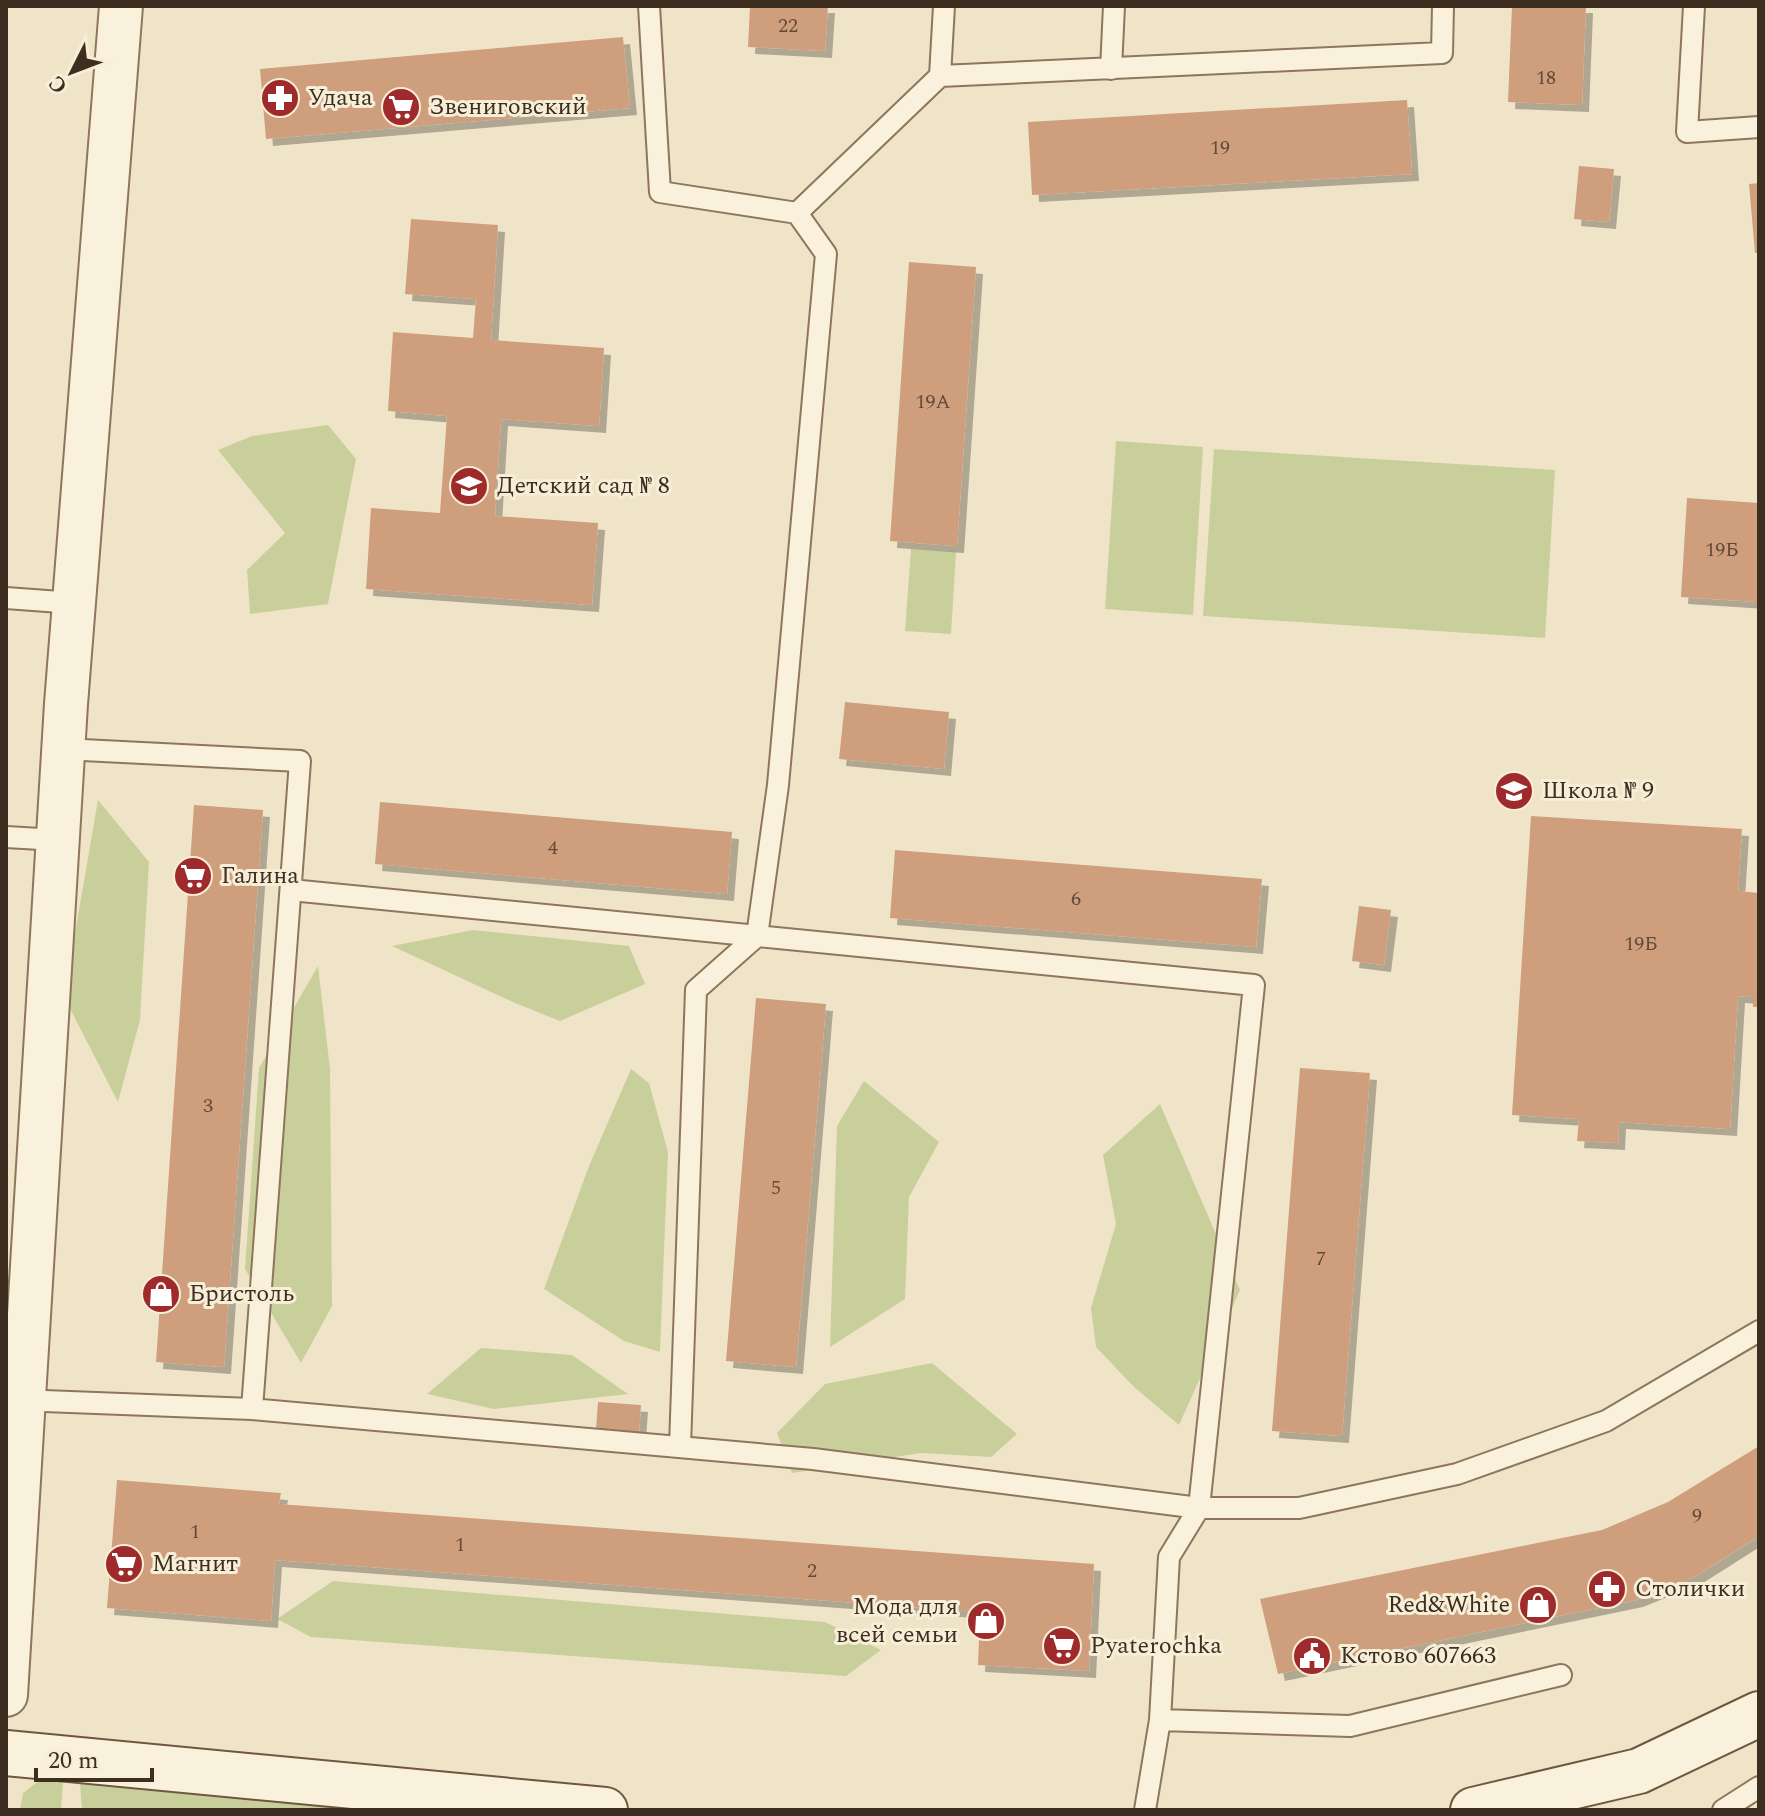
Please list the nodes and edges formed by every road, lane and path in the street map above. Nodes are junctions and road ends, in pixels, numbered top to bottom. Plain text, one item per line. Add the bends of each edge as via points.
1 (121, 6) edge
2 (649, 6) edge
3 (944, 6) edge
4 (1114, 6) edge
5 (1443, 6) edge
6 (1694, 6) edge
7 (1111, 69) junction
8 (940, 76) junction
9 (1759, 127) edge
10 (797, 213) junction
11 (6, 598) edge
12 (74, 603) junction
13 (63, 749) junction
14 (6, 837) edge
15 (58, 840) junction
16 (291, 890) junction
17 (757, 936) junction
18 (1759, 1331) edge
19 (15, 1400) edge
20 (252, 1409) junction
21 (680, 1446) junction
22 (1199, 1508) junction
23 (1561, 1675) dead end
24 (6, 1695) edge
25 (1759, 1714) edge
26 (1160, 1720) junction
27 (6, 1753) edge
28 (1759, 1787) edge
29 (605, 1810) edge
30 (1145, 1810) edge
31 (1473, 1810) edge
32 (1723, 1810) edge

1 - 12 street
2 - 10 lane via 660,192
3 - 8 lane
4 - 7 lane
5 - 7 lane via 1442,53
6 - 9 lane via 1687,132
7 - 8 lane
8 - 10 lane
10 - 17 lane via 826,254 778,785
11 - 12 lane
12 - 13 street
13 - 15 street
13 - 16 lane via 300,761
14 - 15 lane
15 - 19 street
16 - 17 lane
16 - 20 lane
17 - 21 lane via 696,990
17 - 22 lane via 1254,985
18 - 22 lane via 1606,1421 1457,1474 1299,1508
19 - 20 lane
19 - 24 street
20 - 21 lane
21 - 22 lane
22 - 26 lane via 1169,1557
23 - 26 lane via 1350,1726
25 - 31 main road via 1639,1771
26 - 30 lane
27 - 29 main road
28 - 32 lane

